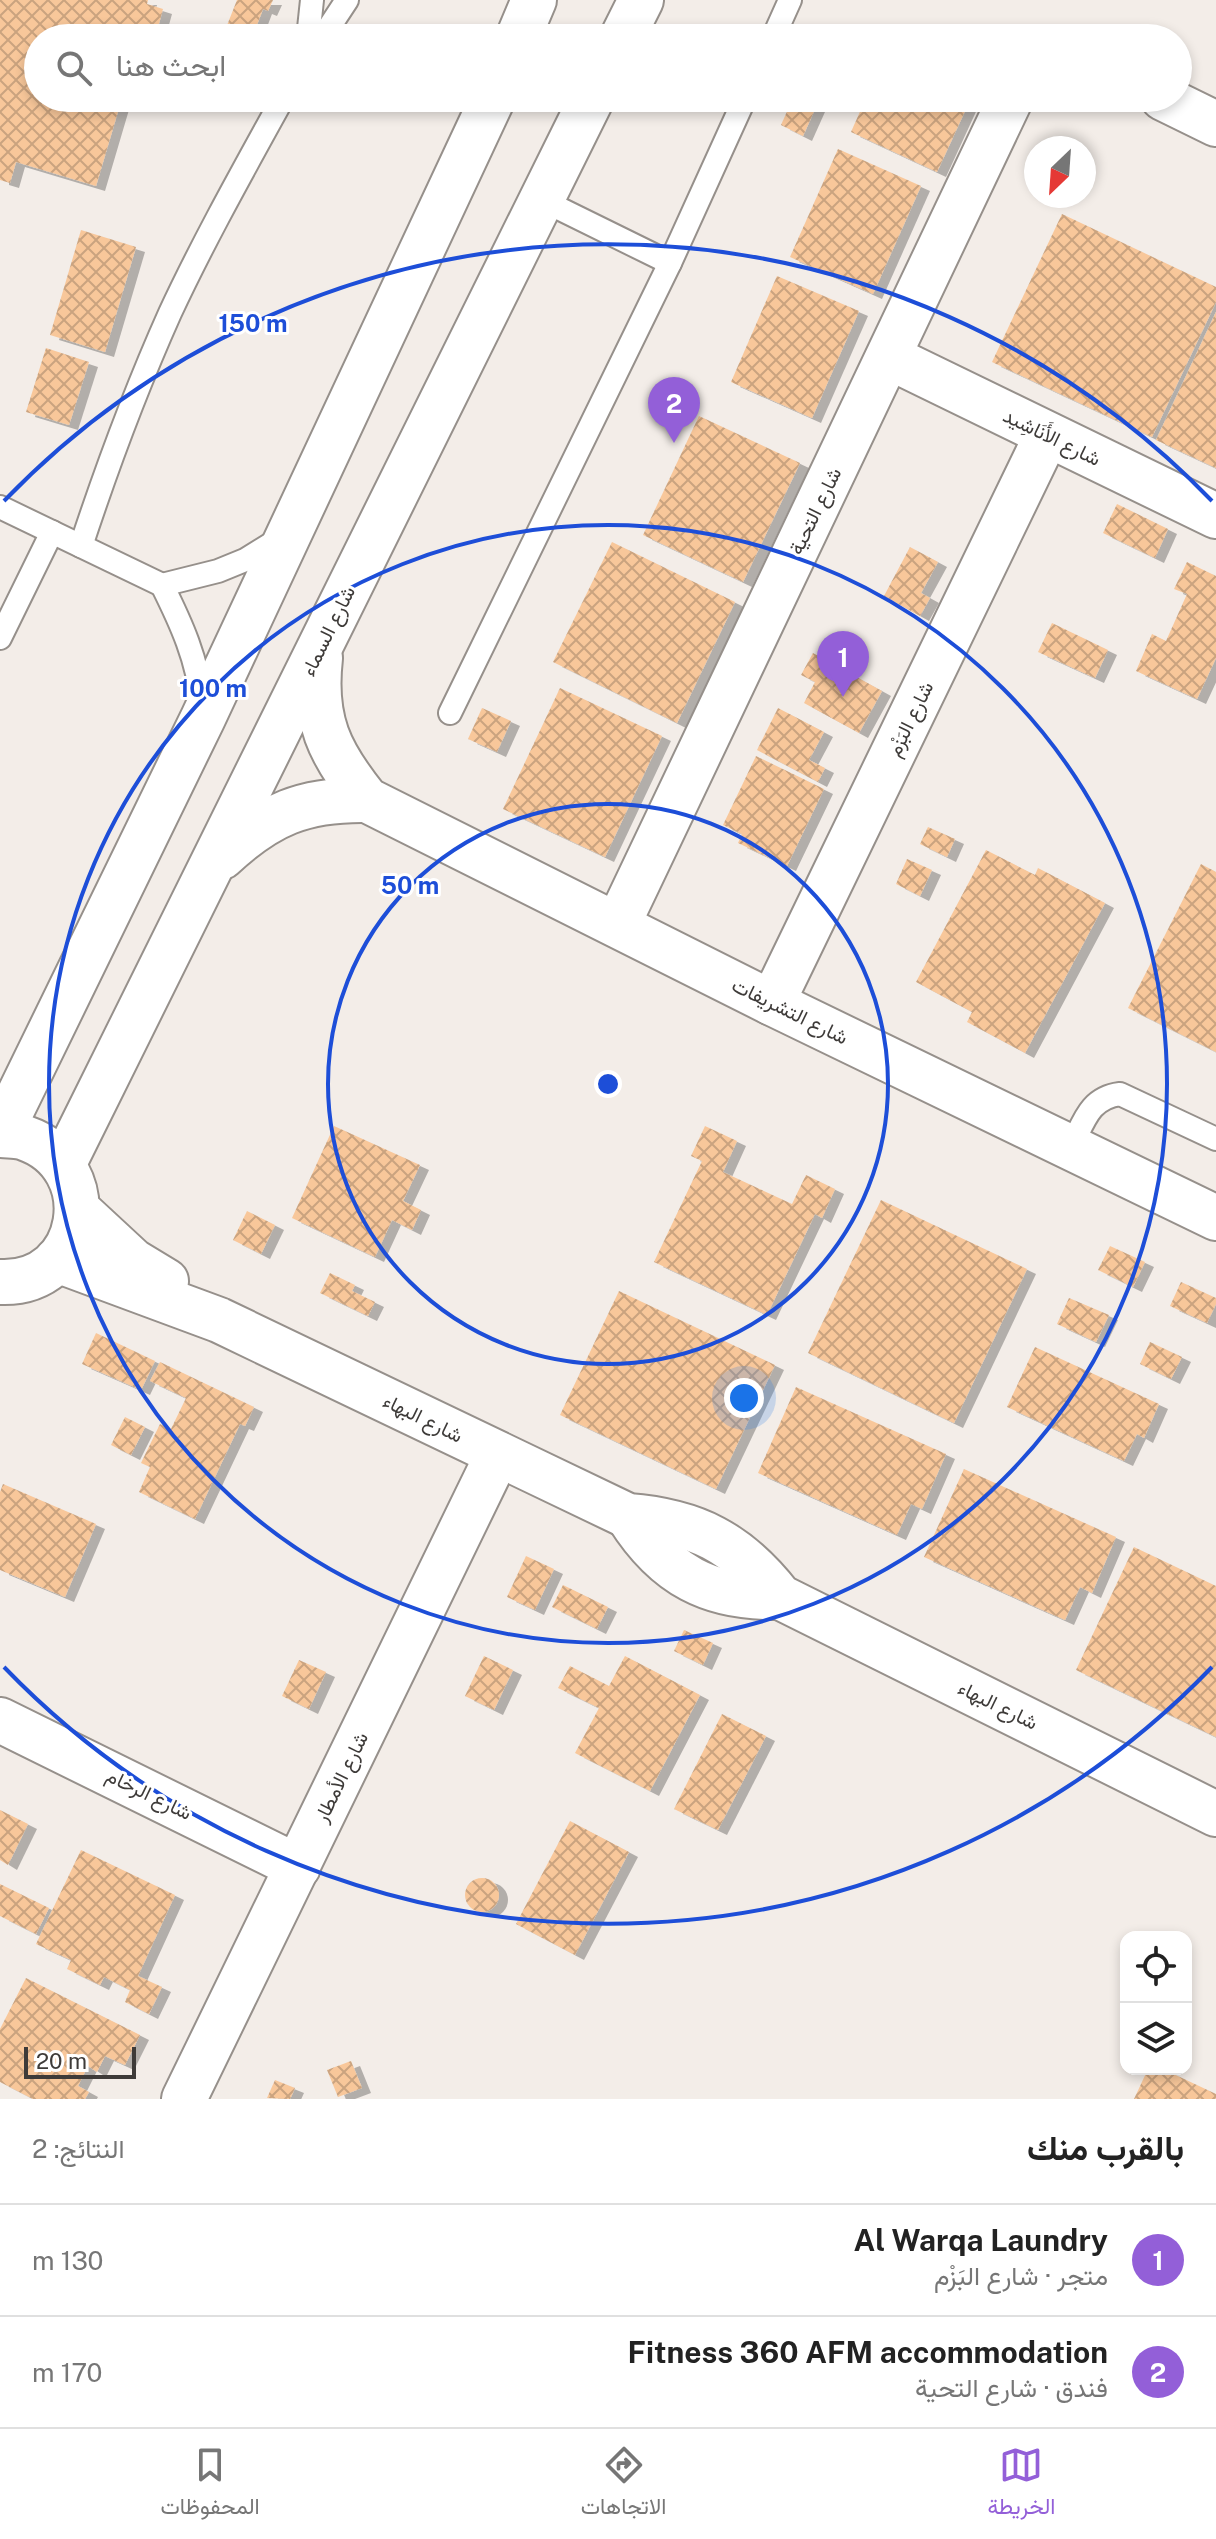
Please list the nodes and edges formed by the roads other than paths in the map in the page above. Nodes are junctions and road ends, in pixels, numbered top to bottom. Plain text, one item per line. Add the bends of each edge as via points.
1 (312, 0) edge
2 (347, 0) edge
3 (534, 0) edge
4 (641, 0) edge
5 (790, 0) edge
6 (309, 24) edge
7 (331, 24) edge
8 (524, 24) edge
9 (629, 24) edge
10 (779, 24) edge
11 (275, 112) edge
12 (486, 112) edge
13 (585, 112) edge
14 (739, 112) edge
15 (1004, 112) edge
16 (1192, 112) edge
17 (1216, 124) edge
18 (542, 200) junction
19 (670, 263) junction
20 (889, 357) junction
21 (1047, 435) junction
22 (0, 507) edge
23 (1216, 516) edge
24 (293, 528) junction
25 (52, 532) junction
26 (81, 546) junction
27 (162, 585) junction
28 (0, 638) edge
29 (322, 644) junction
30 (450, 713) dead end
31 (203, 718) junction
32 (367, 800) junction
33 (211, 867) junction
34 (618, 924) junction
35 (772, 1003) junction
36 (0, 1134) edge
37 (1216, 1139) edge
38 (1071, 1147) junction
39 (63, 1165) junction
40 (78, 1210) junction
41 (1216, 1218) edge
42 (57, 1260) junction
43 (3, 1289) edge
44 (219, 1320) junction
45 (498, 1454) junction
46 (0, 1720) edge
47 (1216, 1814) edge
48 (298, 1867) junction
49 (184, 2099) edge

1 - 6 lane
2 - 7 lane
3 - 8 street
4 - 9 street
5 - 10 lane
11 - 26 lane via 171,312 107,467
12 - 24 street
13 - 18 street, شارع السماء
14 - 19 lane
15 - 20 street, شارع التحية
16 - 17 street
18 - 19 lane
18 - 29 street, شارع السماء
19 - 30 lane
20 - 21 street, شارع الأَنَاشِيد
20 - 34 street, شارع التحية
21 - 23 street, شارع الأَنَاشِيد
21 - 35 street, شارع البَزْم
22 - 25 lane
24 - 27 lane via 245,560
24 - 31 street
25 - 26 lane
25 - 28 lane
26 - 27 lane
27 - 31 lane via 196,664
29 - 32 street, شارع التشريفات via 319,712 329,745
29 - 33 street, شارع السماء
31 - 36 street
32 - 33 street, شارع التشريفات via 341,799 285,811 259,825
32 - 34 street, شارع التشريفات
33 - 39 street, شارع السماء
34 - 35 street, شارع التشريفات
35 - 38 street, شارع التشريفات
36 - 39 street via 23,1137
37 - 38 lane via 1120,1094 1097,1102
38 - 41 street, شارع التشريفات
39 - 40 street
40 - 42 street via 70,1242
40 - 44 street, شارع البهاء via 133,1261
42 - 43 street
42 - 44 street, شارع البهاء
44 - 45 street, شارع البهاء
45 - 47 street, شارع البهاء via 628,1516 659,1557 703,1586 728,1594 780,1597
45 - 48 street, شارع الأمطار
46 - 48 street, شارع الرخام
48 - 49 street, شارع الأمطار

